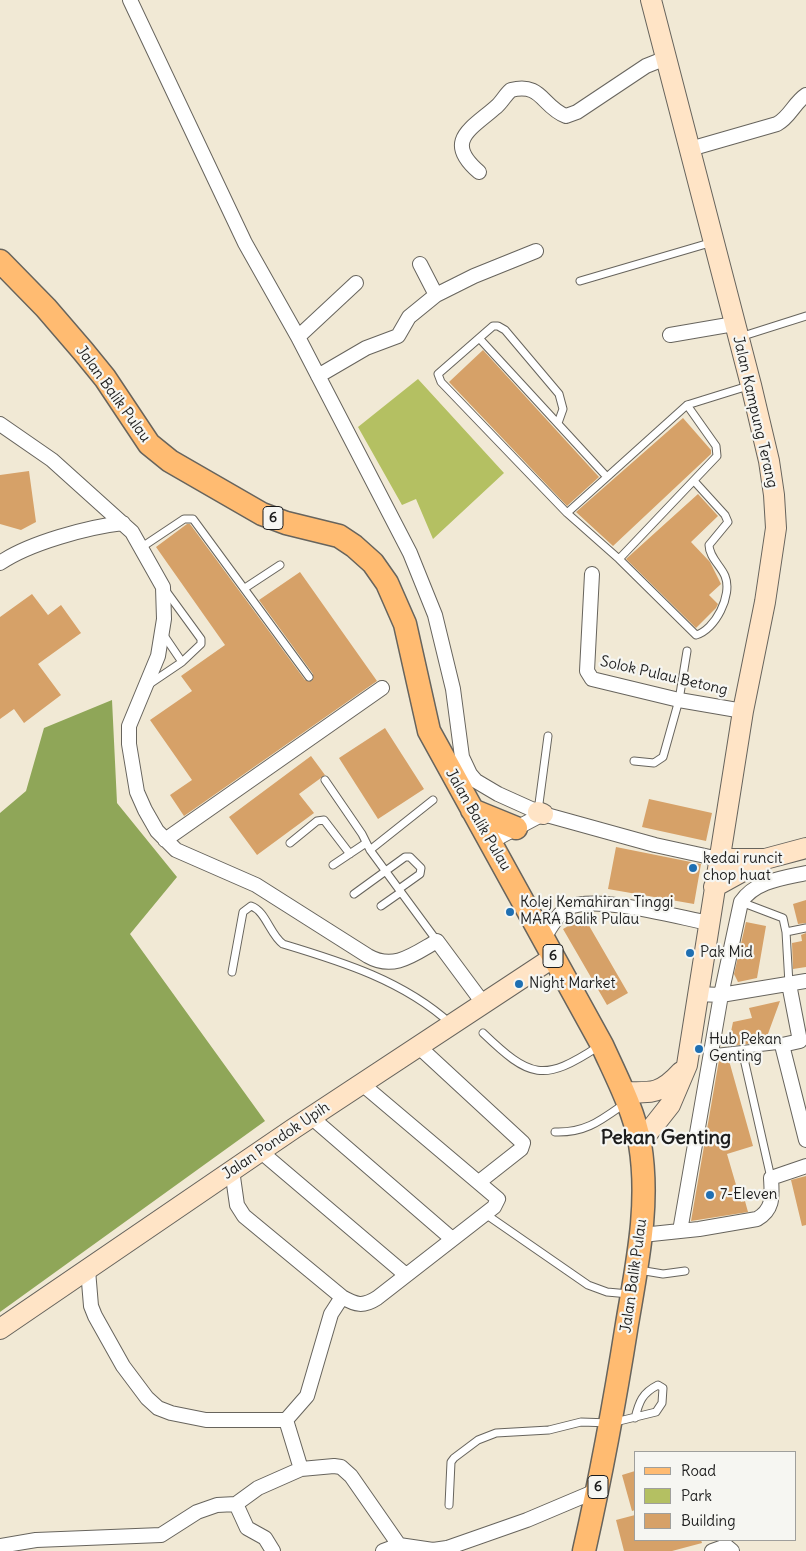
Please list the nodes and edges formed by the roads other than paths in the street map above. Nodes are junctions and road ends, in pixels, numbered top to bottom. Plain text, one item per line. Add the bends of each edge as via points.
1 (130, 0) edge
2 (651, 0) edge
3 (666, 58) junction
4 (806, 95) edge
5 (690, 149) junction
6 (478, 172) dead end
7 (713, 242) junction
8 (536, 251) dead end
9 (0, 261) edge
10 (420, 264) dead end
11 (580, 281) dead end
12 (356, 283) dead end
13 (436, 295) junction
14 (806, 316) edge
15 (736, 331) junction
16 (670, 335) dead end
17 (298, 337) junction
18 (479, 338) junction
19 (318, 376) junction
20 (751, 385) junction
21 (687, 405) junction
22 (558, 423) junction
23 (0, 424) edge
24 (607, 477) junction
25 (695, 482) junction
26 (567, 514) junction
27 (123, 523) junction
28 (142, 547) junction
29 (619, 559) junction
30 (0, 563) edge
31 (280, 565) dead end
32 (592, 574) dead end
33 (163, 587) junction
34 (245, 588) junction
35 (163, 634) junction
36 (686, 651) dead end
37 (182, 662) junction
38 (309, 677) dead end
39 (382, 688) dead end
40 (143, 689) junction
41 (679, 700) junction
42 (743, 710) junction
43 (548, 736) dead end
44 (634, 761) dead end
45 (325, 780) dead end
46 (433, 800) dead end
47 (472, 810) junction
48 (530, 819) junction
49 (165, 840) junction
50 (490, 842) junction
51 (290, 844) dead end
52 (368, 846) junction
53 (806, 848) edge
54 (350, 854) junction
55 (719, 859) junction
56 (765, 859) junction
57 (333, 865) dead end
58 (505, 867) junction
59 (386, 871) junction
60 (806, 873) edge
61 (714, 887) junction
62 (400, 891) junction
63 (354, 894) dead end
64 (741, 902) junction
65 (381, 906) dead end
66 (709, 923) junction
67 (806, 928) edge
68 (786, 932) junction
69 (437, 941) junction
70 (549, 947) junction
71 (232, 972) dead end
72 (806, 981) edge
73 (789, 984) junction
74 (697, 994) junction
75 (721, 995) junction
76 (483, 1003) junction
77 (451, 1024) junction
78 (483, 1033) dead end
79 (803, 1041) edge
80 (602, 1045) junction
81 (782, 1045) junction
82 (418, 1046) junction
83 (742, 1050) junction
84 (711, 1053) junction
85 (687, 1065) junction
86 (362, 1084) junction
87 (625, 1098) junction
88 (311, 1118) junction
89 (555, 1132) dead end
90 (806, 1140) edge
91 (640, 1143) junction
92 (260, 1151) junction
93 (806, 1166) edge
94 (232, 1170) junction
95 (771, 1178) junction
96 (479, 1182) junction
97 (484, 1213) junction
98 (680, 1231) junction
99 (642, 1235) junction
100 (452, 1238) junction
101 (636, 1269) junction
102 (88, 1270) junction
103 (684, 1271) dead end
104 (406, 1276) junction
105 (632, 1294) junction
106 (342, 1297) junction
107 (0, 1329) edge
108 (635, 1418) junction
109 (286, 1420) junction
110 (611, 1423) junction
111 (301, 1469) junction
112 (598, 1490) junction
113 (236, 1504) junction
114 (449, 1505) dead end
115 (399, 1545) junction
116 (0, 1546) edge
117 (273, 1551) edge
118 (384, 1551) edge
119 (584, 1551) edge

1 - 17 street via 245,243
2 - 3 main road, Jalan Kampung Terang
3 - 5 main road, Jalan Kampung Terang
3 - 6 street via 646,66 566,116 527,87 511,90 497,107 465,133 462,150
4 - 5 street via 788,117 777,124
5 - 7 main road, Jalan Kampung Terang
7 - 11 lane
7 - 15 main road, Jalan Kampung Terang
8 - 13 street
9 - 47 main road, Jalan Balik Pulau / 6 via 77,344 105,378 150,444 170,461 262,514 339,536 373,563 387,583 406,624 429,731
10 - 13 street
12 - 17 street
13 - 19 street via 409,318 398,336 366,348
14 - 15 lane
15 - 16 street
15 - 20 main road, Jalan Kampung Terang
17 - 19 street
18 - 22 lane
18 - 22 lane via 493,326 506,330 559,394 563,409
18 - 26 lane via 438,374 439,379
19 - 48 street via 410,553 435,615 466,766 476,781 511,800
20 - 21 lane
20 - 42 main road, Jalan Kampung Terang via 770,470 776,528
21 - 24 lane
21 - 25 lane via 718,450 715,459
22 - 24 lane
23 - 27 street via 52,460
24 - 26 lane
25 - 29 lane
25 - 29 lane via 728,522 709,545 726,580 720,616 698,635 693,634
26 - 29 lane
27 - 28 street
27 - 30 street via 76,533
28 - 33 street
28 - 34 lane via 184,518 193,519
31 - 34 lane
32 - 41 street, Solok Pulau Betong via 587,671 592,679
33 - 35 street
33 - 37 lane via 201,639 200,647
34 - 38 lane
35 - 37 lane
35 - 40 street via 158,656
36 - 41 lane
37 - 40 lane
39 - 49 street
40 - 49 street via 129,726 132,766 144,810
41 - 42 street, Solok Pulau Betong
41 - 44 lane via 663,757 654,763
42 - 55 main road, Jalan Kampung Terang
43 - 48 lane
45 - 52 lane
46 - 52 lane
47 - 48 main road
47 - 50 main road, Jalan Balik Pulau / 6
48 - 50 street
48 - 55 street
48 - 58 main road via 514,840
49 - 69 street via 186,855 256,885 384,964 397,962
50 - 58 main road, Jalan Balik Pulau / 6
51 - 54 lane via 317,821 324,820
52 - 54 lane
52 - 59 lane
53 - 56 main road
54 - 57 lane
55 - 56 main road
55 - 61 main road, Jalan Kampung Terang
56 - 61 main road
58 - 70 main road, Jalan Balik Pulau / 6
59 - 62 lane
59 - 62 lane via 408,856 421,868 420,874
59 - 63 lane
60 - 64 street via 764,883
61 - 66 main road, Jalan Kampung Terang
62 - 65 lane
62 - 69 lane
64 - 68 lane via 780,916
64 - 75 street
66 - 70 street via 607,904 585,904 566,910
66 - 74 main road, Jalan Kampung Terang
67 - 68 lane
68 - 73 lane
69 - 76 street
70 - 76 main road, Jalan Pondok Upih
70 - 80 main road, Jalan Balik Pulau / 6
71 - 77 lane via 243,912 251,906 258,910 283,944 347,964 386,981 425,1003
72 - 73 street
73 - 75 street
73 - 79 street
74 - 75 street
74 - 85 main road, Jalan Kampung Terang
75 - 84 street
76 - 77 main road, Jalan Pondok Upih
77 - 82 main road, Jalan Pondok Upih
78 - 80 lane via 518,1064 532,1071 567,1066
79 - 81 street
80 - 87 main road, Jalan Balik Pulau / 6
81 - 83 lane
81 - 90 street
82 - 86 main road, Jalan Pondok Upih
82 - 96 street via 522,1143 521,1149
83 - 84 lane
83 - 95 lane
84 - 98 street
85 - 87 main road via 663,1090
85 - 91 main road, Jalan Kampung Terang via 676,1095
86 - 88 main road, Jalan Pondok Upih
86 - 96 street
87 - 89 lane via 584,1129
87 - 91 main road, Jalan Balik Pulau / 6
88 - 92 main road, Jalan Pondok Upih
88 - 100 street
91 - 99 main road, Jalan Balik Pulau / 6 via 644,1202
92 - 94 main road, Jalan Pondok Upih
92 - 104 street
93 - 95 street
94 - 102 main road, Jalan Pondok Upih
94 - 106 street via 238,1205 244,1216
95 - 98 street via 772,1203 757,1219
96 - 97 street via 498,1199 494,1207
97 - 100 street
97 - 105 lane via 588,1285 607,1292
98 - 99 street
99 - 101 main road, Jalan Balik Pulau / 6
100 - 104 street
101 - 103 lane via 663,1274
101 - 105 main road, Jalan Balik Pulau / 6
102 - 107 main road, Jalan Pondok Upih
102 - 109 street via 95,1316 124,1366 158,1408 206,1420
104 - 106 street via 368,1304 358,1306
105 - 110 main road, Jalan Balik Pulau / 6
106 - 109 street via 331,1314 307,1396
108 - 108 lane via 644,1394 658,1386 663,1388 660,1408
108 - 110 lane
109 - 111 street
110 - 112 main road, Jalan Balik Pulau / 6
110 - 114 lane via 582,1422 548,1430 496,1433 484,1437 454,1458
111 - 113 street via 258,1488
111 - 115 street via 334,1466 347,1471
112 - 115 street via 448,1548 433,1550
112 - 119 main road, Jalan Balik Pulau / 6
113 - 116 street via 206,1508 161,1535 52,1539
113 - 117 street via 247,1528 265,1538
115 - 118 street

